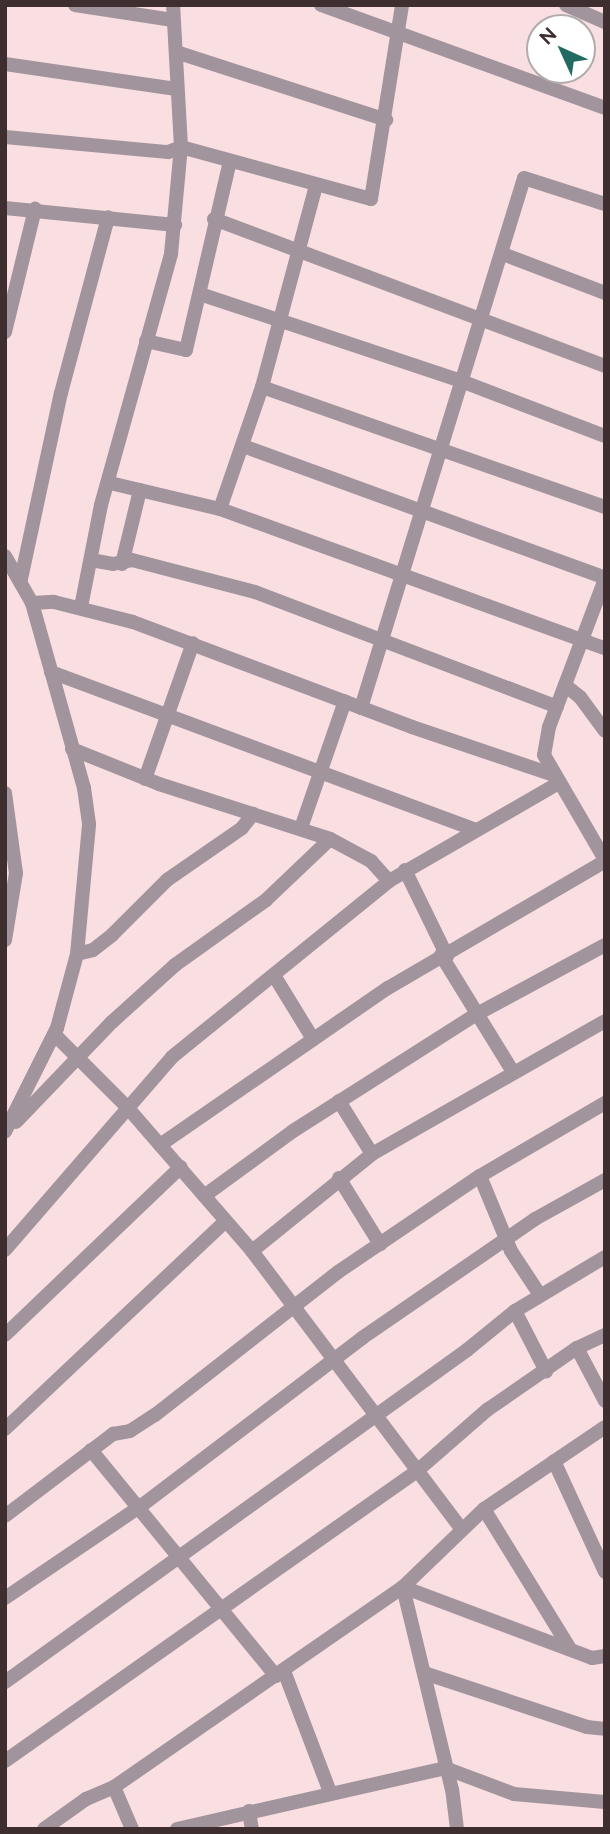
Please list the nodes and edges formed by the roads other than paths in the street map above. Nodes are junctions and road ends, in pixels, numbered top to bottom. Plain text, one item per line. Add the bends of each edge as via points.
1 (75, 5) edge
2 (321, 5) edge
3 (401, 5) edge
4 (566, 5) edge
5 (173, 13) edge
6 (605, 22) edge
7 (399, 33) junction
8 (176, 52) junction
9 (5, 64) edge
10 (176, 89) junction
11 (605, 108) edge
12 (386, 120) junction
13 (5, 138) edge
14 (181, 147) junction
15 (230, 161) junction
16 (316, 187) junction
17 (605, 204) edge
18 (5, 208) edge
19 (35, 209) junction
20 (108, 217) junction
21 (214, 219) junction
22 (175, 225) junction
23 (300, 252) junction
24 (503, 254) junction
25 (605, 293) edge
26 (200, 294) junction
27 (480, 318) junction
28 (278, 320) junction
29 (5, 332) edge
30 (146, 341) junction
31 (605, 366) edge
32 (461, 382) junction
33 (262, 387) junction
34 (605, 436) edge
35 (243, 446) junction
36 (442, 448) junction
37 (110, 484) junction
38 (140, 490) junction
39 (605, 506) edge
40 (220, 509) junction
41 (421, 510) junction
42 (5, 556) edge
43 (91, 560) junction
44 (122, 564) junction
45 (403, 575) junction
46 (605, 578) edge
47 (21, 579) junction
48 (32, 603) junction
49 (81, 607) junction
50 (581, 637) junction
51 (384, 638) junction
52 (193, 643) junction
53 (605, 649) edge
54 (51, 672) junction
55 (565, 685) junction
56 (345, 701) junction
57 (558, 707) junction
58 (361, 708) junction
59 (169, 713) junction
60 (605, 731) edge
61 (72, 749) junction
62 (320, 769) junction
63 (145, 779) junction
64 (554, 779) junction
65 (5, 793) edge
66 (253, 814) junction
67 (301, 828) junction
68 (476, 830) junction
69 (330, 839) junction
70 (605, 861) edge
71 (405, 870) junction
72 (389, 881) junction
73 (5, 940) edge
74 (605, 944) edge
75 (77, 954) junction
76 (444, 956) junction
77 (275, 978) junction
78 (477, 1014) junction
79 (605, 1021) edge
80 (55, 1035) junction
81 (313, 1039) junction
82 (78, 1056) junction
83 (513, 1072) junction
84 (339, 1101) junction
85 (605, 1103) edge
86 (127, 1107) junction
87 (5, 1133) edge
88 (160, 1145) junction
89 (372, 1154) junction
90 (181, 1167) junction
91 (480, 1176) junction
92 (339, 1178) junction
93 (605, 1180) edge
94 (204, 1196) junction
95 (226, 1222) junction
96 (506, 1239) junction
97 (380, 1244) junction
98 (5, 1250) edge
99 (252, 1251) junction
100 (605, 1257) edge
101 (540, 1295) junction
102 (295, 1307) junction
103 (515, 1311) junction
104 (5, 1335) edge
105 (605, 1335) edge
106 (577, 1348) junction
107 (334, 1358) junction
108 (546, 1371) junction
109 (605, 1401) edge
110 (378, 1413) junction
111 (605, 1427) edge
112 (5, 1429) edge
113 (91, 1450) junction
114 (554, 1461) junction
115 (417, 1471) junction
116 (141, 1506) junction
117 (484, 1509) junction
118 (5, 1517) edge
119 (461, 1528) junction
120 (181, 1555) junction
121 (605, 1572) edge
122 (403, 1587) junction
123 (5, 1598) edge
124 (222, 1610) junction
125 (569, 1647) junction
126 (605, 1656) edge
127 (424, 1672) junction
128 (280, 1674) junction
129 (5, 1682) edge
130 (605, 1728) edge
131 (5, 1761) edge
132 (445, 1768) junction
133 (114, 1787) junction
134 (330, 1793) junction
135 (605, 1802) edge
136 (249, 1811) junction
137 (44, 1829) edge
138 (132, 1829) edge
139 (177, 1829) edge
140 (252, 1829) edge
141 (457, 1829) edge

1 - 5 street
2 - 7 street
3 - 7 street
4 - 6 street
5 - 8 street
7 - 11 street
7 - 12 street
8 - 10 street
8 - 12 street
9 - 10 street
10 - 14 street
12 - 16 street via 370,200
13 - 14 street via 168,152
14 - 15 street
14 - 22 street
15 - 16 street
15 - 21 street
16 - 23 street
17 - 24 street via 524,177
18 - 19 street
19 - 20 street
19 - 29 street
20 - 22 street
20 - 47 street via 61,393
21 - 23 street
21 - 26 street
22 - 30 street
23 - 27 street
23 - 28 street
24 - 25 street
24 - 27 street
26 - 28 street
26 - 30 street via 186,350
27 - 31 street
27 - 32 street
28 - 32 street
28 - 33 street
30 - 37 street
32 - 34 street
32 - 36 street
33 - 35 street
33 - 36 street
35 - 40 street
35 - 41 street
36 - 39 street
36 - 41 street
37 - 38 street
37 - 43 street
38 - 40 street
38 - 44 street
40 - 45 street
41 - 45 street
41 - 46 street
42 - 47 street
43 - 44 street
43 - 49 street
44 - 51 street via 132,560 255,592
45 - 50 street
45 - 51 street
46 - 50 street
47 - 48 street
48 - 49 street
48 - 54 street
49 - 52 street
50 - 53 street
50 - 55 street
51 - 57 street
51 - 58 street
52 - 56 street
52 - 59 street
54 - 59 street
54 - 61 street
55 - 57 street
55 - 60 street
56 - 58 street
56 - 62 street
57 - 64 street via 544,755
58 - 64 street
59 - 62 street
59 - 63 street
61 - 63 street
61 - 75 street via 89,825
62 - 67 street
62 - 68 street
63 - 66 street
64 - 68 street
64 - 70 street
65 - 73 street via 16,873
66 - 67 street
66 - 75 street via 242,828 167,880 112,935 93,950
67 - 69 street
68 - 71 street
69 - 72 street via 371,861
69 - 82 street via 266,900 175,965
70 - 76 street
71 - 72 street
71 - 76 street
72 - 77 street
74 - 78 street
75 - 80 street
76 - 78 street
76 - 81 street
77 - 81 street
77 - 86 street via 172,1057
78 - 83 street
78 - 84 street
79 - 83 street
80 - 82 street
80 - 87 street
81 - 88 street
82 - 86 street
82 - 87 street
83 - 89 street
84 - 89 street
84 - 94 street
85 - 91 street
86 - 88 street
86 - 98 street
88 - 90 street
89 - 92 street
90 - 94 street
90 - 104 street via 76,1262
91 - 96 street
91 - 97 street
92 - 97 street
92 - 99 street
93 - 96 street via 586,1187
94 - 95 street
95 - 99 street
95 - 112 street
96 - 101 street
96 - 107 street
97 - 102 street
99 - 102 street
100 - 101 street
101 - 103 street
102 - 107 street
102 - 113 street via 155,1415
103 - 108 street
103 - 110 street
105 - 106 street
106 - 108 street
106 - 109 street
107 - 110 street
107 - 116 street
108 - 115 street via 487,1410
110 - 115 street
110 - 120 street
111 - 114 street
113 - 116 street
113 - 118 street
114 - 117 street
114 - 121 street
115 - 119 street
115 - 124 street
116 - 120 street
116 - 123 street
117 - 119 street
117 - 125 street
119 - 122 street
120 - 124 street
120 - 129 street
122 - 125 street
122 - 127 street
122 - 128 street
124 - 128 street
124 - 131 street
125 - 126 street via 592,1658
127 - 130 street via 587,1727
127 - 132 street
128 - 133 street
128 - 134 street
132 - 134 street
132 - 135 street via 513,1794
132 - 141 street
133 - 137 street via 86,1799
133 - 138 street
134 - 136 street
136 - 139 street
136 - 140 street

